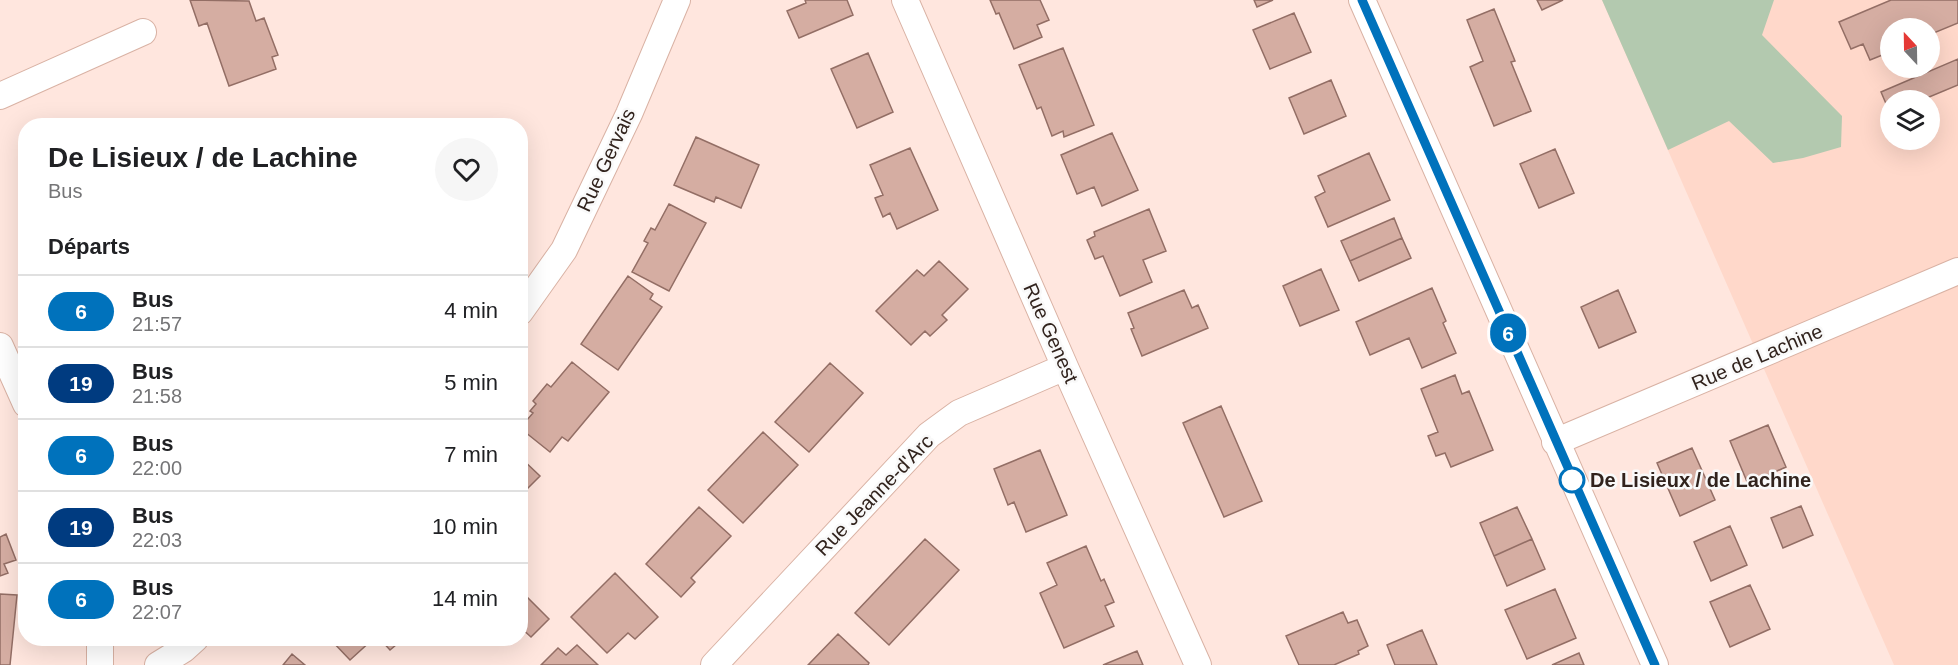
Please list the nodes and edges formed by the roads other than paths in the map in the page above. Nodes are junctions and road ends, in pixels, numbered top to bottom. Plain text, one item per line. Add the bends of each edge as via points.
1 (677, 0) edge
2 (905, 0) edge
3 (1362, 0) edge
4 (143, 33) dead end
5 (0, 96) edge
6 (1958, 271) edge
7 (528, 301) edge
8 (0, 346) edge
9 (1065, 367) junction
10 (18, 387) edge
11 (1556, 442) junction
12 (100, 646) edge
13 (187, 646) edge
14 (100, 665) edge
15 (158, 665) edge
16 (714, 665) edge
17 (1198, 665) edge
18 (1655, 665) edge

1 - 7 street, Rue Gervais via 629,114 564,249
2 - 9 street, Rue Genest
3 - 11 street
4 - 5 street
6 - 11 street, Rue de Lachine
8 - 10 street
9 - 16 street, Rue Jeanne-d'Arc via 959,413 929,435
9 - 17 street, Rue Genest
11 - 18 street
12 - 14 street
13 - 15 street

